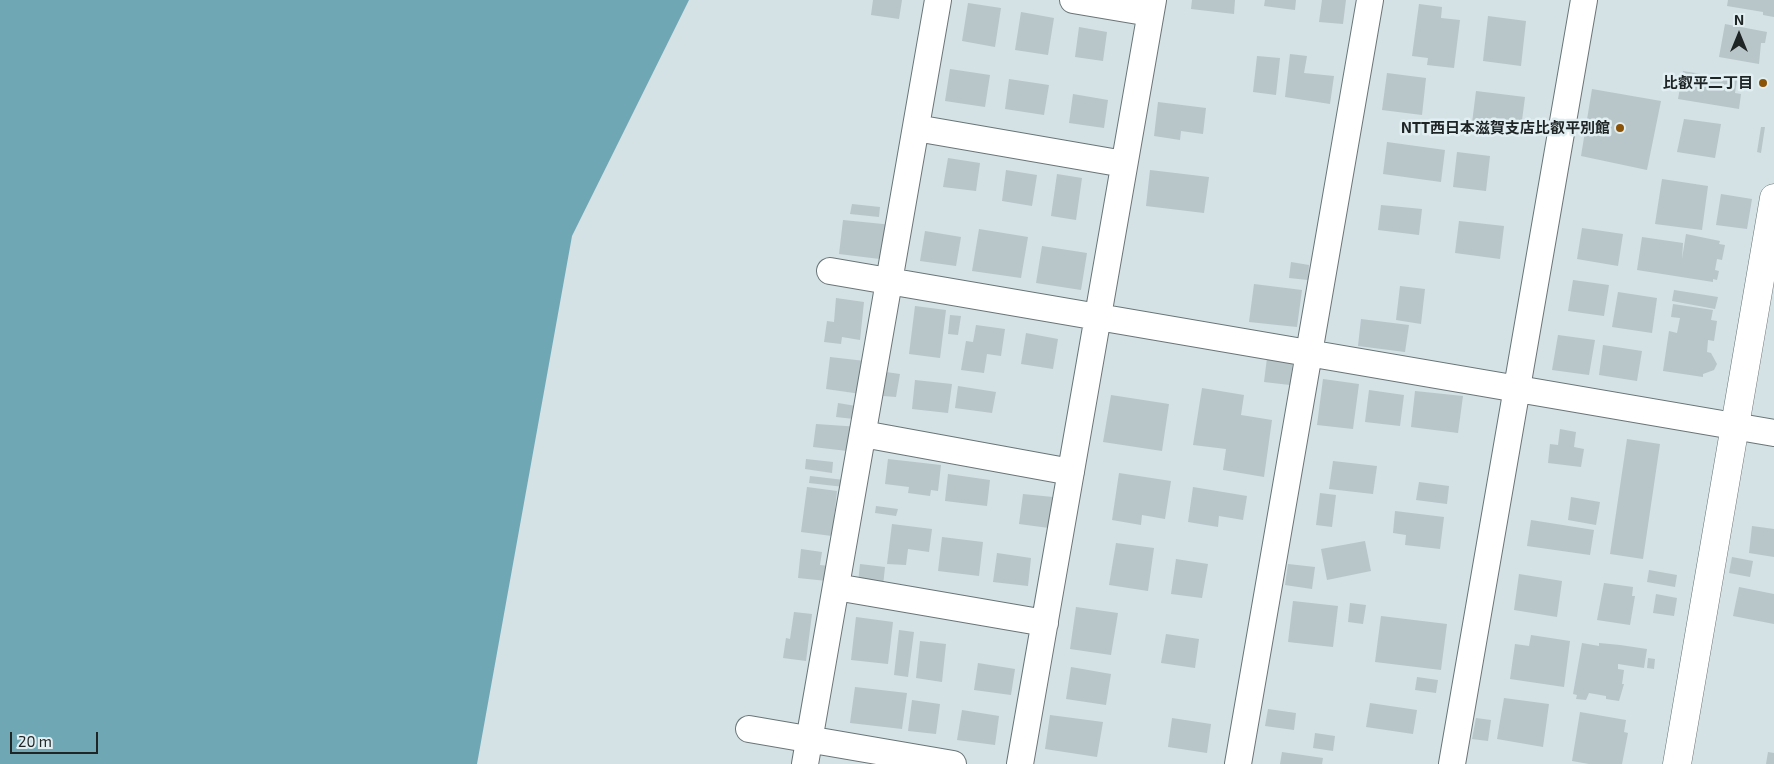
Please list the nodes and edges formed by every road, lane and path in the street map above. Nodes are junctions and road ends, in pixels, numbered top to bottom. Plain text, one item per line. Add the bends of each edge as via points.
1 (938, 0) edge
2 (1072, 0) edge
3 (1370, 0) edge
4 (1584, 0) edge
5 (1152, 7) edge
6 (916, 128) junction
7 (1124, 164) junction
8 (1774, 198) edge
9 (830, 271) dead end
10 (889, 281) junction
11 (1098, 317) junction
12 (1309, 353) junction
13 (1517, 389) junction
14 (1735, 427) junction
15 (1774, 433) edge
16 (863, 434) junction
17 (1071, 472) junction
18 (836, 587) junction
19 (1045, 623) junction
20 (749, 729) dead end
21 (808, 752) edge
22 (953, 764) edge
23 (1020, 764) edge
24 (1238, 764) edge
25 (1452, 764) edge
26 (1676, 764) edge

1 - 6 street
2 - 5 street
3 - 12 street
4 - 13 street
5 - 7 street
6 - 7 street
6 - 10 street
7 - 11 street
8 - 14 street
9 - 10 street
10 - 11 street
10 - 16 street
11 - 12 street
11 - 17 street
12 - 13 street
12 - 24 street
13 - 14 street
13 - 25 street
14 - 15 street
14 - 26 street
16 - 17 street
16 - 18 street
17 - 19 street
18 - 19 street
18 - 21 street
19 - 23 street
20 - 21 street
21 - 22 street

